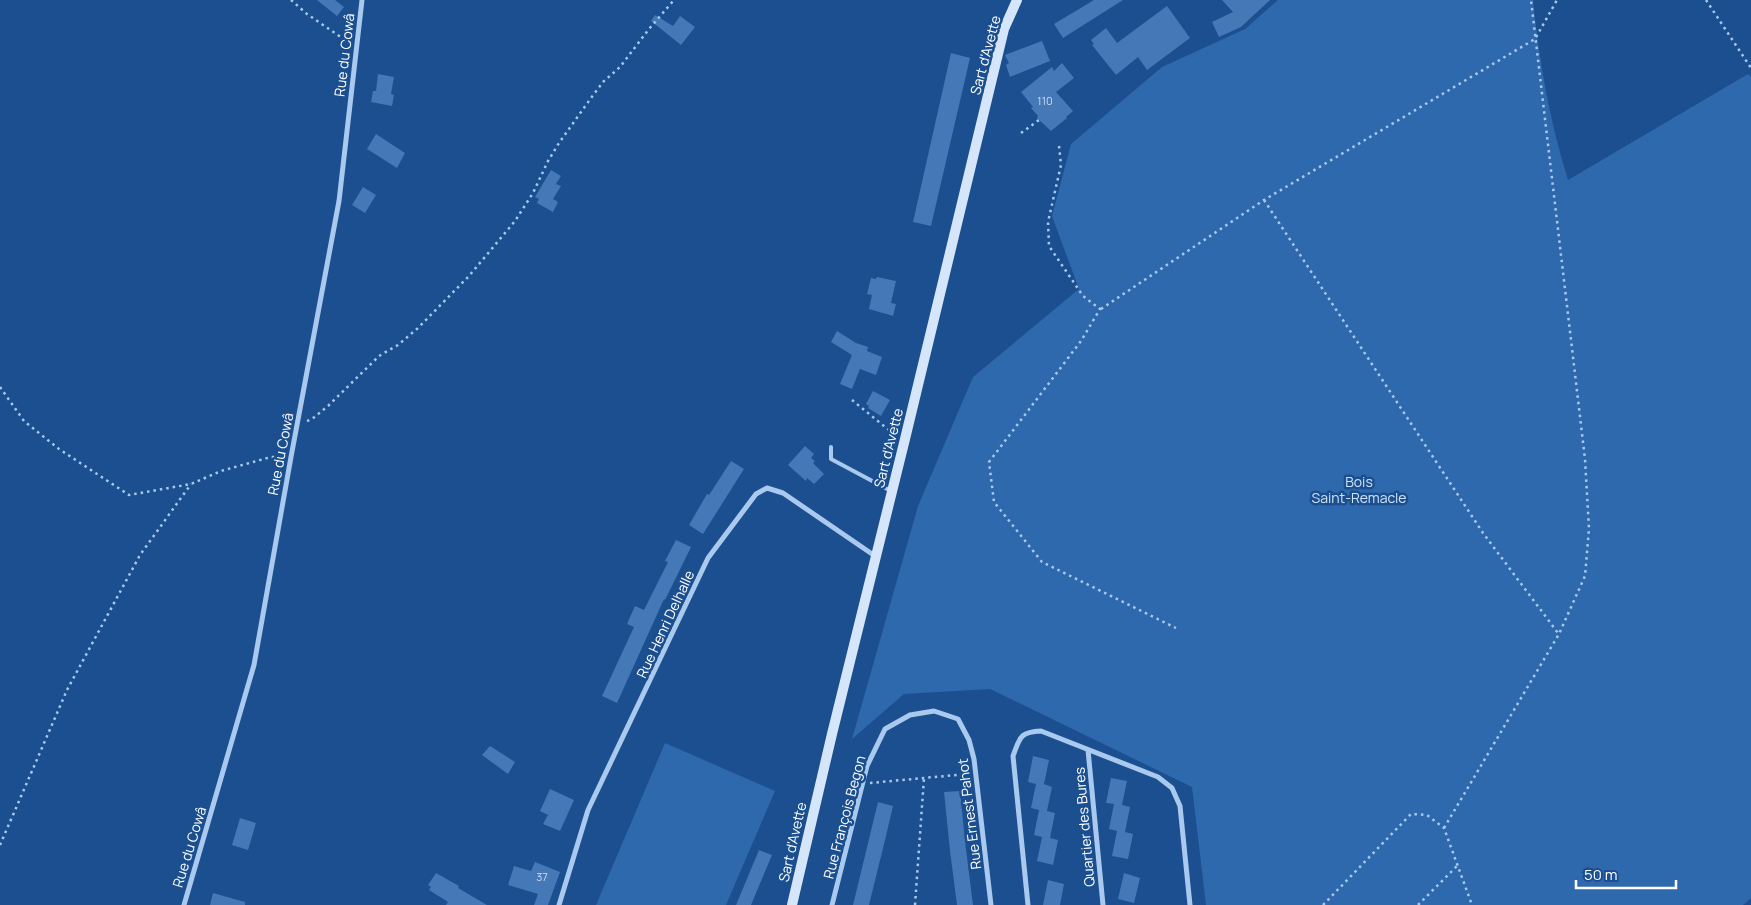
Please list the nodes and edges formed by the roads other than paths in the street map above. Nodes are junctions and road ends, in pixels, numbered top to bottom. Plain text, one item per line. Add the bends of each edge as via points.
1 (362, 0) edge
2 (1017, 0) edge
3 (831, 447) dead end
4 (891, 492) junction
5 (876, 556) junction
6 (934, 711) joint
7 (1088, 750) junction
8 (184, 905) edge
9 (559, 905) edge
10 (792, 905) edge
11 (832, 905) edge
12 (991, 905) edge
13 (1028, 905) edge
14 (1103, 905) edge
15 (1190, 905) edge

1 - 8 street, Rue du Cowâ via 339,202 254,665
2 - 4 street, Sart d'Avette via 1004,29
3 - 4 lane via 831,459
4 - 5 street, Sart d'Avette
5 - 9 street, Rue Henri Delhalle via 783,493 768,488 756,494 708,558 588,810
5 - 10 street, Sart d'Avette
6 - 11 street, Rue François Begon via 910,715 886,729 867,766
6 - 12 street, Rue Ernest Pahot via 958,719 969,740 976,773
7 - 13 street, Quartier des Bures via 1040,731 1028,732 1019,739 1013,756
7 - 14 street, Quartier des Bures
7 - 15 street via 1158,777 1172,788 1180,806

